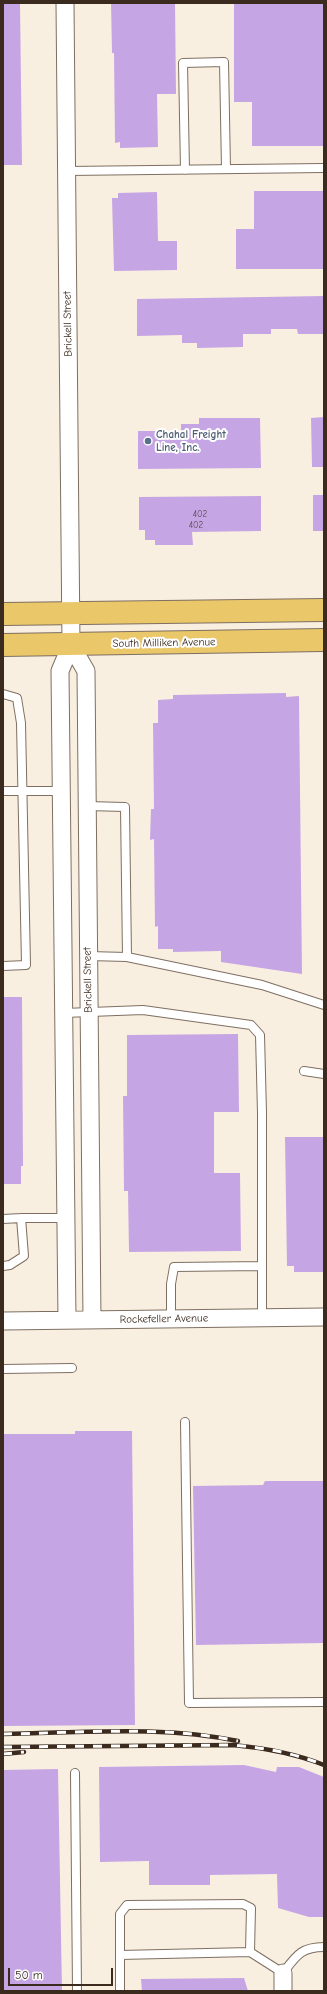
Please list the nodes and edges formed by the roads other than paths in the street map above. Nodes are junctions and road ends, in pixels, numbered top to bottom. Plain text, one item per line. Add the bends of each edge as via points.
1 (65, 3) edge
2 (324, 168) edge
3 (226, 169) junction
4 (185, 170) junction
5 (66, 171) junction
6 (324, 610) edge
7 (70, 613) junction
8 (3, 614) edge
9 (324, 640) edge
10 (3, 645) edge
11 (71, 645) junction
12 (3, 694) edge
13 (3, 791) edge
14 (23, 791) junction
15 (60, 791) junction
16 (87, 806) junction
17 (88, 956) junction
18 (127, 957) junction
19 (3, 966) edge
20 (324, 1005) edge
21 (89, 1012) junction
22 (64, 1013) junction
23 (304, 1071) dead end
24 (324, 1074) edge
25 (21, 1218) junction
26 (66, 1218) junction
27 (3, 1219) edge
28 (3, 1266) edge
29 (262, 1266) junction
30 (324, 1317) edge
31 (262, 1318) junction
32 (171, 1319) junction
33 (67, 1320) junction
34 (92, 1320) junction
35 (3, 1321) edge
36 (72, 1368) dead end
37 (3, 1369) edge
38 (185, 1422) dead end
39 (324, 1702) edge
40 (75, 1773) dead end
41 (324, 1947) edge
42 (250, 1952) junction
43 (120, 1955) junction
44 (283, 1973) junction
45 (77, 1991) edge
46 (120, 1991) edge
47 (283, 1991) edge

1 - 5 street, Brickell Street
2 - 3 lane
3 - 4 lane
3 - 4 lane via 224,62 184,63
4 - 5 lane
5 - 7 street, Brickell Street
6 - 7 main road
7 - 8 main road
7 - 11 street, Brickell Street
9 - 11 main road, South Milliken Avenue
10 - 11 main road, South Milliken Avenue
11 - 15 street, Brickell Street via 60,671
11 - 16 street, Brickell Street via 86,671
12 - 14 lane via 16,698 21,723
13 - 14 lane
14 - 15 lane
14 - 19 lane via 26,966
15 - 22 street, Brickell Street
16 - 17 street, Brickell Street
16 - 18 lane via 125,807
17 - 18 lane
17 - 21 street, Brickell Street
18 - 20 lane via 262,985
21 - 22 lane
21 - 29 lane via 143,1010 251,1025 260,1035
21 - 34 street, Brickell Street
22 - 26 street, Brickell Street
23 - 24 lane
25 - 26 lane
25 - 27 lane
25 - 28 lane via 24,1256 10,1265
26 - 33 street, Brickell Street
29 - 31 lane
29 - 32 lane via 174,1267 171,1284
30 - 31 street, Rockefeller Avenue
31 - 32 street, Rockefeller Avenue
32 - 34 street, Rockefeller Avenue
33 - 34 street, Rockefeller Avenue
33 - 35 street, Rockefeller Avenue
36 - 37 lane
38 - 39 lane via 189,1703
40 - 45 lane
41 - 44 lane via 312,1947 300,1952
42 - 43 lane
42 - 43 lane via 251,1908 243,1904 127,1905 120,1914
42 - 44 lane
43 - 46 lane
44 - 47 street

